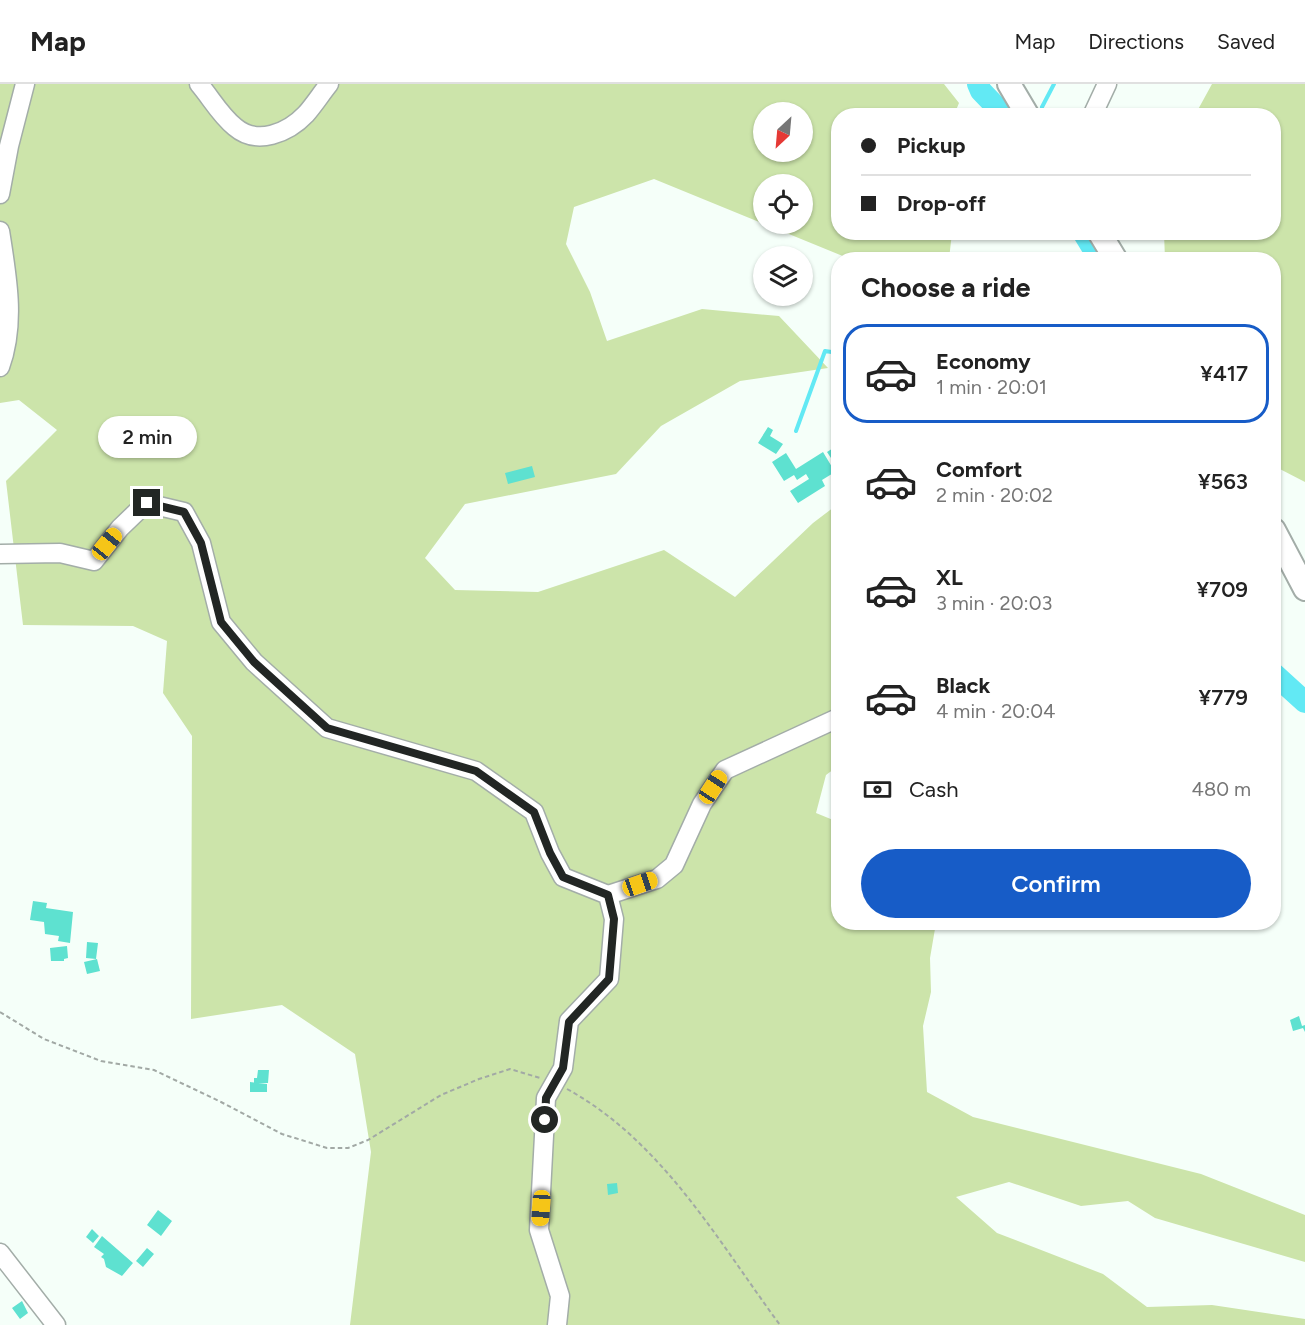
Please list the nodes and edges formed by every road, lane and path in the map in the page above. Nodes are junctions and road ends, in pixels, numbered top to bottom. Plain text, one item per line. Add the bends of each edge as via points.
1 (25, 84) edge
2 (199, 84) edge
3 (328, 84) edge
4 (1009, 84) edge
5 (1107, 84) edge
6 (1023, 108) edge
7 (1096, 108) edge
8 (0, 194) edge
9 (0, 231) edge
10 (0, 367) edge
11 (1281, 543) edge
12 (0, 554) edge
13 (1305, 589) edge
14 (831, 721) edge
15 (608, 895) junction
16 (0, 1012) edge
17 (555, 1083) junction
18 (0, 1252) edge
19 (56, 1325) edge
20 (557, 1325) edge
21 (780, 1325) edge

1 - 8 street
2 - 3 street via 236,128 252,136 272,136 292,125 305,115
4 - 6 main road
5 - 7 street
9 - 10 street via 9,297 9,325
11 - 13 main road
12 - 15 street via 60,553 94,561 120,528 147,503 184,512 201,543 221,622 254,662 327,728 476,771 534,812 563,877
14 - 15 street via 725,770 702,804 674,865 657,879
15 - 17 street via 614,919 609,979 569,1022 563,1068
16 - 17 path via 44,1039 101,1061 154,1070 282,1134 327,1148 348,1148 368,1140 441,1095 510,1069
17 - 20 street via 546,1098 539,1230 560,1296
17 - 21 path via 599,1108 639,1142 708,1223
18 - 19 street

